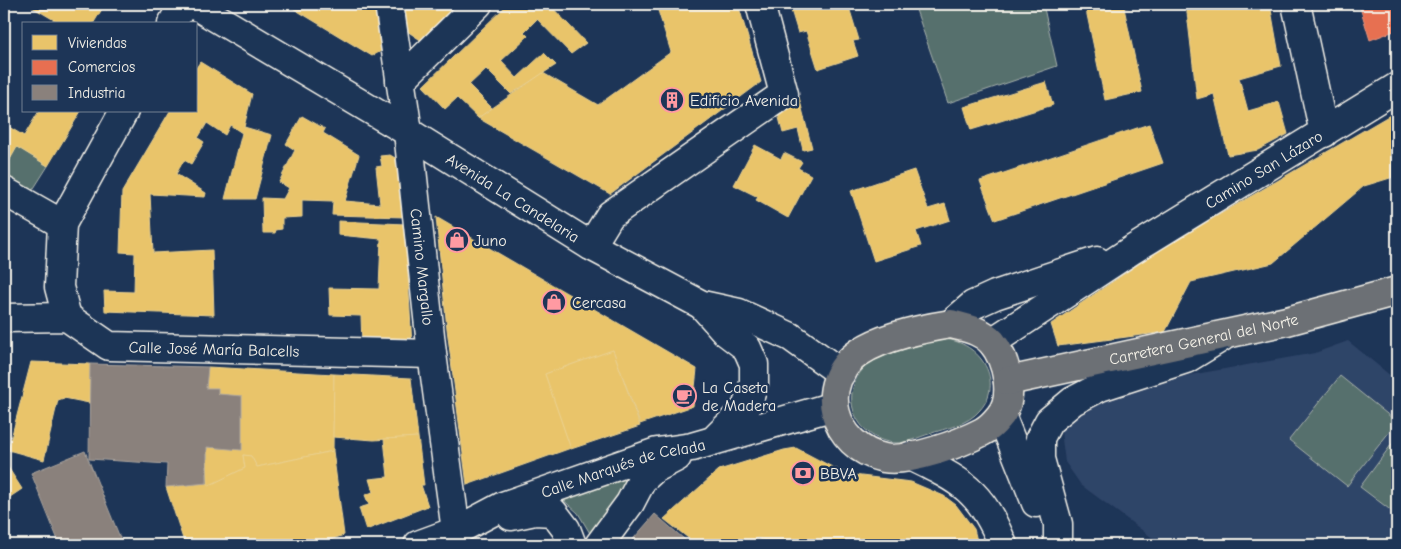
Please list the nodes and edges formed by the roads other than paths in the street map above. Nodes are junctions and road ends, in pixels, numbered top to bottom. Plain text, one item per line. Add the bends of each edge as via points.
1 (183, 4) edge
2 (193, 4) edge
3 (389, 4) edge
4 (478, 4) edge
5 (760, 4) edge
6 (1296, 4) edge
7 (173, 22) edge
8 (400, 81) junction
9 (1397, 87) edge
10 (123, 112) edge
11 (408, 132) junction
12 (1324, 133) junction
13 (4, 191) edge
14 (62, 224) junction
15 (591, 246) junction
16 (1132, 250) junction
17 (1397, 291) edge
18 (702, 305) junction
19 (66, 317) junction
20 (4, 318) edge
21 (951, 324) junction
22 (1227, 334) junction
23 (992, 342) junction
24 (432, 354) junction
25 (841, 373) junction
26 (1008, 381) junction
27 (834, 406) junction
28 (1001, 415) junction
29 (703, 442) junction
30 (910, 456) junction
31 (456, 531) junction
32 (418, 545) edge
33 (572, 545) edge
34 (599, 545) edge
35 (1003, 545) edge
36 (1053, 545) edge
37 (1058, 545) edge

1 - 7 street
2 - 11 street, Avenida La Candelaria
3 - 8 street, Camino Margallo
4 - 8 street
5 - 15 street via 784,94 610,215
6 - 12 street
8 - 11 street, Camino Margallo
9 - 12 street, Camino San Lázaro
10 - 14 street
11 - 15 street, Avenida La Candelaria
11 - 24 street, Camino Margallo
12 - 16 street, Camino San Lázaro
13 - 14 street
14 - 19 street via 59,286
15 - 18 street, Avenida La Candelaria
16 - 21 street, Camino San Lázaro via 995,295 973,305
16 - 23 street, Camino San Lázaro
17 - 22 main road, Carretera General del Norte
18 - 25 street, Avenida La Candelaria via 738,313 791,336
18 - 29 street via 726,332 747,348 754,364 754,384 746,408
19 - 20 street
19 - 24 street, Calle José María Balcells via 109,346
21 - 23 main road via 975,330
21 - 25 main road via 876,344 860,352
22 - 26 main road, Carretera General del Norte
22 - 37 street via 1186,359 1100,386 1073,401 1049,421 1040,438 1040,459 1058,524
23 - 26 main road via 1004,364
24 - 31 street, Camino Margallo
25 - 27 main road via 832,392
26 - 28 main road
27 - 29 street, Calle Marqués de Celada
27 - 30 main road via 840,426 854,444 871,455 890,459
28 - 30 main road via 984,431
28 - 36 street via 1038,507 1043,530
29 - 31 street, Calle Marqués de Celada via 657,452 504,506
29 - 34 street via 654,469 642,480 630,503
30 - 35 street via 954,477 978,498 991,516
31 - 32 street, Calle Marqués de Celada
31 - 33 street via 535,510 553,512 566,529

